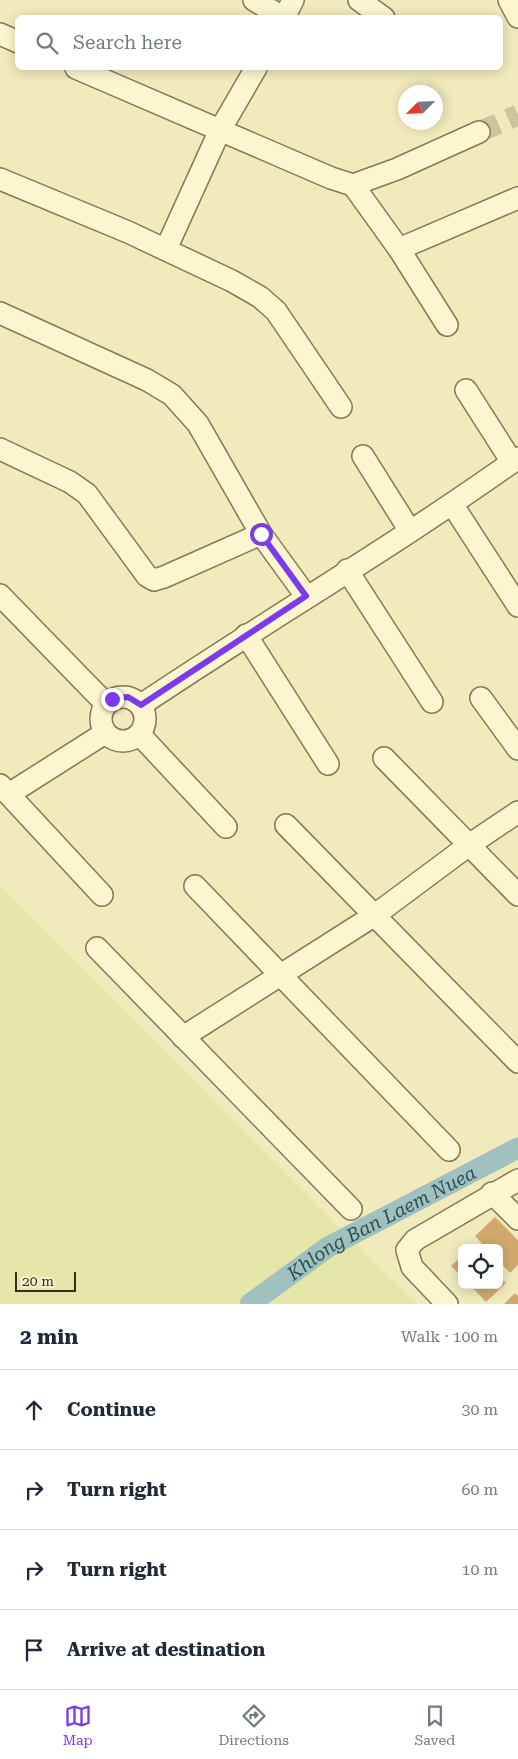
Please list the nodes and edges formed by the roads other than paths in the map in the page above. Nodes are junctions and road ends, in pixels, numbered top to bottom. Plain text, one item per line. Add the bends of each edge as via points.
1 (254, 0) edge
2 (293, 0) edge
3 (359, 0) edge
4 (509, 0) edge
5 (279, 15) edge
6 (286, 15) edge
7 (380, 15) edge
8 (518, 17) edge
9 (0, 34) edge
10 (15, 41) edge
11 (81, 70) edge
12 (255, 70) edge
13 (220, 130) junction
14 (479, 132) tunnel mouth
15 (0, 179) edge
16 (353, 185) junction
17 (518, 198) edge
18 (166, 249) junction
19 (399, 249) junction
20 (0, 313) edge
21 (448, 325) dead end
22 (466, 390) dead end
23 (341, 407) dead end
24 (0, 449) edge
25 (364, 456) dead end
26 (515, 460) edge
27 (452, 504) junction
28 (410, 531) junction
29 (261, 534) junction
30 (347, 570) junction
31 (0, 594) edge
32 (306, 596) junction
33 (518, 606) edge
34 (246, 635) junction
35 (482, 698) dead end
36 (432, 702) dead end
37 (106, 704) junction
38 (141, 705) junction
39 (105, 733) junction
40 (140, 735) junction
41 (518, 749) edge
42 (384, 758) dead end
43 (328, 764) dead end
44 (4, 790) edge
45 (518, 812) edge
46 (286, 826) dead end
47 (226, 827) dead end
48 (469, 845) junction
49 (195, 886) dead end
50 (102, 895) dead end
51 (518, 896) edge
52 (375, 915) junction
53 (97, 948) dead end
54 (281, 976) junction
55 (184, 1037) junction
56 (518, 1062) edge
57 (449, 1150) dead end
58 (518, 1180) edge
59 (492, 1193) junction
60 (351, 1209) dead end
61 (518, 1219) edge
62 (447, 1304) edge

1 - 5 street
2 - 6 street
3 - 7 street
4 - 8 street
9 - 10 street
11 - 13 street
12 - 13 street
13 - 16 street
13 - 18 street
14 - 16 street
15 - 18 street
16 - 19 street
17 - 19 street
18 - 23 street via 232,281 260,297 276,311
19 - 21 street
20 - 29 street via 138,376 172,395 198,424
22 - 26 street
24 - 29 street via 70,482 86,494 147,576 154,580
25 - 28 street
26 - 27 street
27 - 28 street
27 - 33 street
28 - 30 street
29 - 32 street
30 - 32 street
30 - 36 street
31 - 37 street
32 - 34 street
34 - 38 street
34 - 43 street
35 - 41 street
37 - 38 street via 112,699 128,697
37 - 39 street via 100,718
38 - 40 street via 146,720
39 - 40 street via 126,742
39 - 44 street
40 - 47 street
42 - 48 street
44 - 50 street
45 - 48 street
46 - 52 street
48 - 51 street
48 - 52 street
49 - 54 street
52 - 54 street
52 - 56 street
53 - 55 street
54 - 55 street
54 - 57 street
55 - 60 street
58 - 59 street
59 - 61 street
59 - 62 street via 415,1240 407,1250 412,1267

